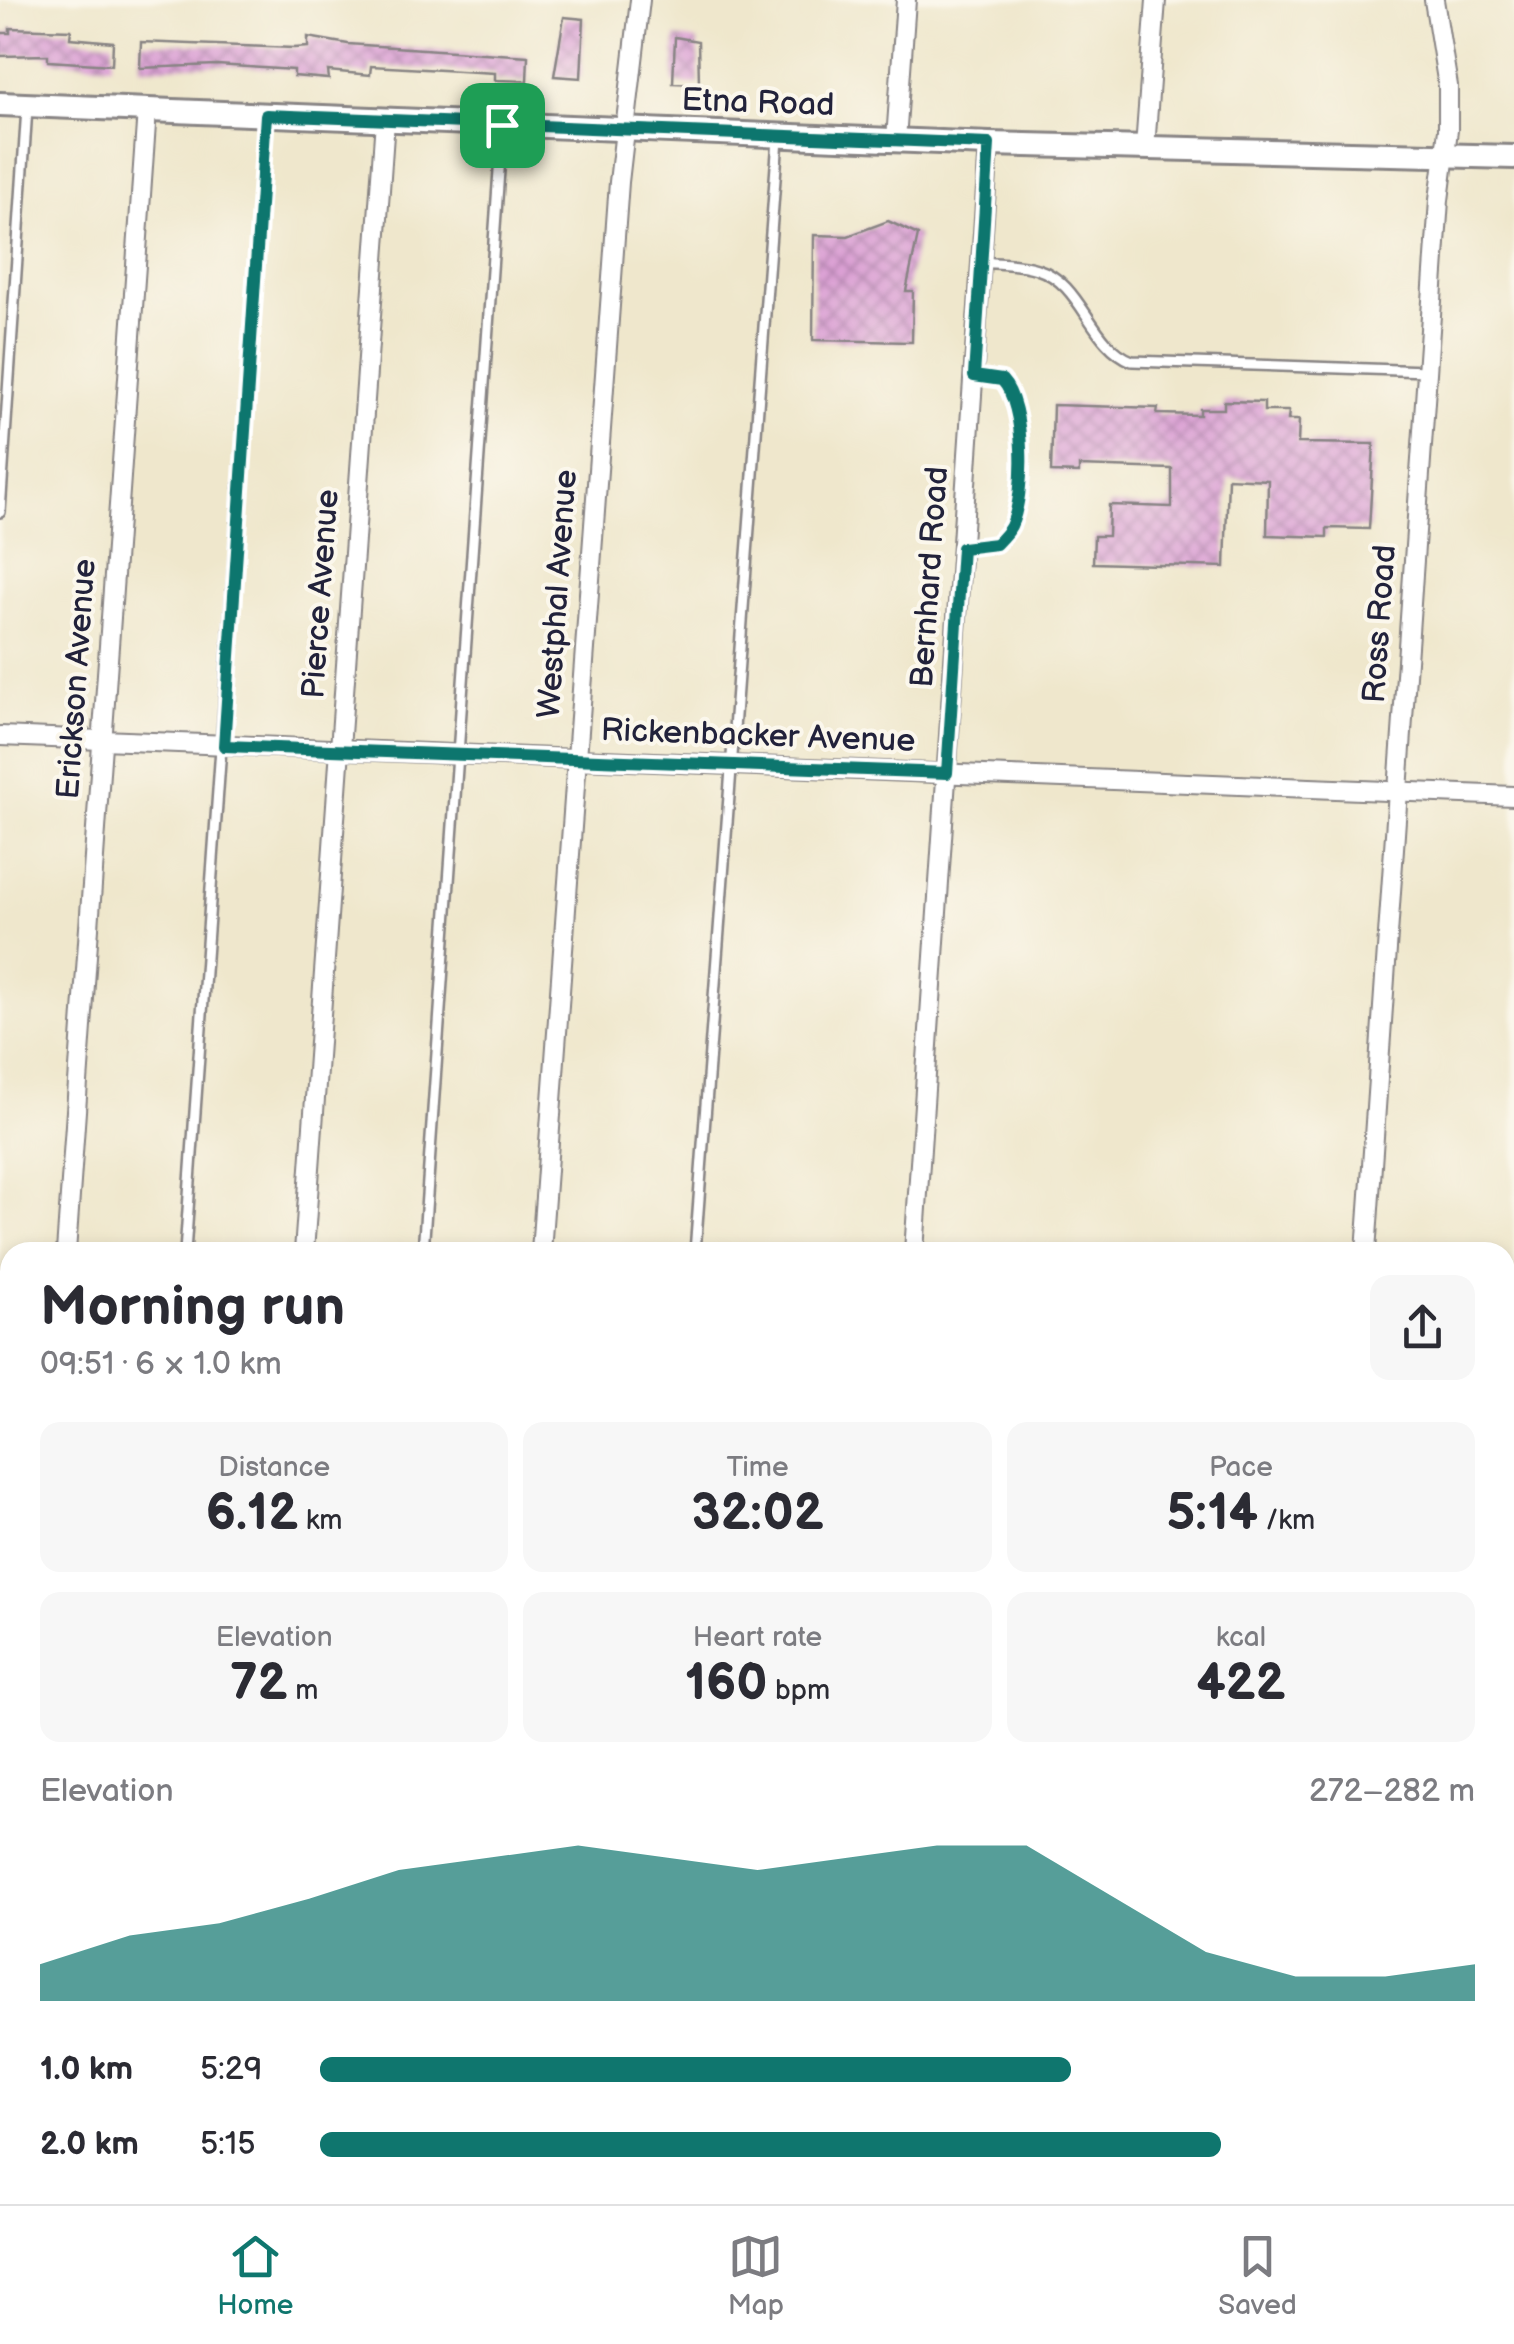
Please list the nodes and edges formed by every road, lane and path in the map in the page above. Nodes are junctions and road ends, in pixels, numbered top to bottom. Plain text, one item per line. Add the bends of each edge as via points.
1 (640, 0) edge
2 (906, 0) edge
3 (1156, 0) edge
4 (1434, 0) edge
5 (0, 104) edge
6 (27, 105) junction
7 (148, 110) junction
8 (266, 115) junction
9 (386, 120) junction
10 (502, 125) junction
11 (624, 130) junction
12 (778, 136) junction
13 (896, 140) junction
14 (989, 144) junction
15 (1146, 148) junction
16 (1443, 155) junction
17 (1514, 157) edge
18 (982, 262) junction
19 (1428, 372) junction
20 (974, 376) junction
21 (0, 512) edge
22 (962, 548) junction
23 (0, 736) edge
24 (103, 740) junction
25 (224, 746) junction
26 (339, 750) junction
27 (458, 754) junction
28 (576, 758) junction
29 (732, 766) junction
30 (947, 773) junction
31 (1399, 790) junction
32 (1514, 796) edge
33 (67, 1242) edge
34 (186, 1242) edge
35 (305, 1242) edge
36 (424, 1242) edge
37 (542, 1242) edge
38 (696, 1242) edge
39 (915, 1242) edge
40 (1367, 1242) edge

1 - 11 street, Westphal Avenue
2 - 13 street
3 - 15 street
4 - 16 street, Ross Road via 1448,86
5 - 6 street, Etna Road
6 - 7 street, Etna Road
6 - 21 lane
7 - 8 street, Etna Road
7 - 24 street, Erickson Avenue
8 - 9 street, Etna Road
8 - 25 lane
9 - 10 street, Etna Road
9 - 26 street, Pierce Avenue
10 - 11 street, Etna Road
10 - 27 lane
11 - 12 street, Etna Road
11 - 28 street, Westphal Avenue
12 - 13 street, Etna Road
12 - 29 lane
13 - 14 street, Etna Road
14 - 15 street, Etna Road
14 - 18 street, Bernhard Road
15 - 16 street, Etna Road
16 - 17 street, Etna Road
16 - 19 street, Ross Road
18 - 19 lane via 1036,268 1061,280 1108,345 1132,361
18 - 20 street, Bernhard Road
19 - 31 street, Ross Road
20 - 22 street, Bernhard Road
20 - 22 lane via 1002,380 1018,404 1018,478 1010,526 996,544
22 - 30 street, Bernhard Road
23 - 24 street, Rickenbacker Avenue
24 - 25 street, Rickenbacker Avenue
24 - 33 street, Erickson Avenue
25 - 26 street, Rickenbacker Avenue
25 - 34 lane
26 - 27 street, Rickenbacker Avenue
26 - 35 street, Pierce Avenue
27 - 28 street, Rickenbacker Avenue
27 - 36 lane
28 - 29 street, Rickenbacker Avenue
28 - 37 street, Westphal Avenue
29 - 30 street, Rickenbacker Avenue
29 - 38 lane
30 - 31 street, Rickenbacker Avenue
30 - 39 street, Bernhard Road
31 - 32 street, Rickenbacker Avenue
31 - 40 street, Ross Road

